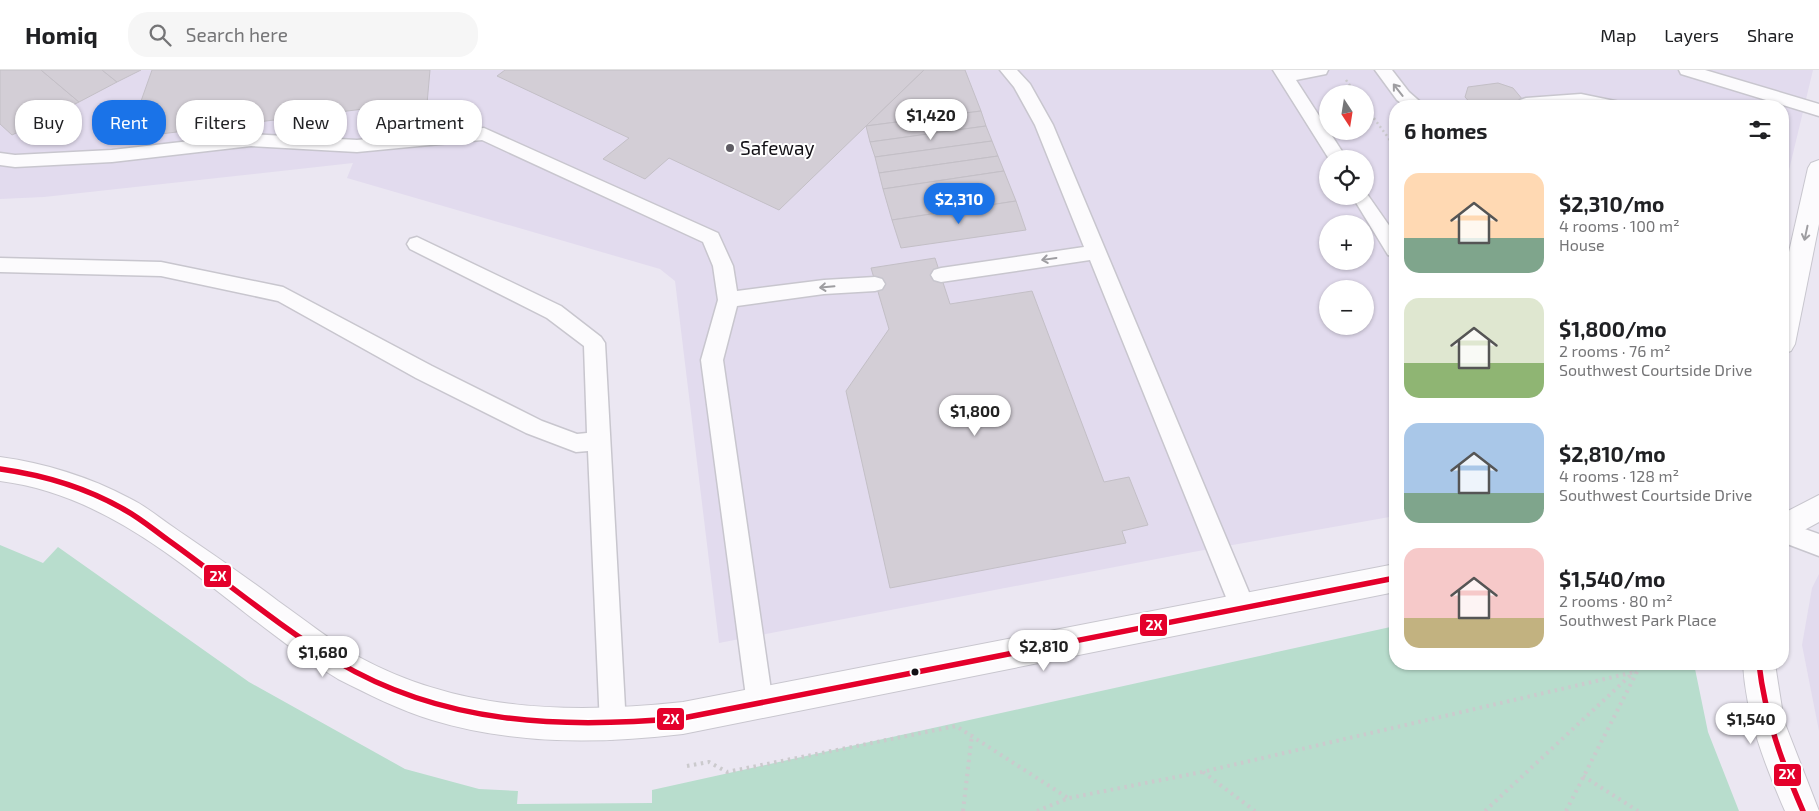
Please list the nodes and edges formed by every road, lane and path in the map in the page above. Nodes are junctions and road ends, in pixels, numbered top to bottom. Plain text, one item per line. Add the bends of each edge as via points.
1 (1008, 70) edge
2 (1320, 70) edge
3 (1383, 70) edge
4 (1687, 70) edge
5 (1283, 73) edge
6 (1345, 78) dead end
7 (1350, 85) edge
8 (1408, 100) edge
9 (1565, 100) edge
10 (1592, 100) edge
11 (1786, 100) edge
12 (1789, 101) edge
13 (1819, 110) edge
14 (1374, 118) edge
15 (1389, 139) edge
16 (1332, 150) edge
17 (0, 159) edge
18 (1819, 168) edge
19 (1367, 205) edge
20 (1389, 240) edge
21 (416, 244) dead end
22 (1097, 252) junction
23 (0, 265) edge
24 (941, 275) dead end
25 (875, 284) dead end
26 (728, 300) junction
27 (1789, 311) edge
28 (598, 441) junction
29 (0, 469) edge
30 (1819, 507) edge
31 (1789, 526) edge
32 (1789, 533) edge
33 (1819, 545) edge
34 (1389, 579) edge
35 (1243, 609) junction
36 (1760, 670) edge
37 (1635, 672) junction
38 (760, 704) junction
39 (613, 726) junction
40 (972, 734) junction
41 (688, 766) dead end
42 (1202, 772) junction
43 (1583, 776) junction
44 (1069, 798) junction
45 (963, 811) edge
46 (1037, 811) edge
47 (1255, 811) edge
48 (1485, 811) edge
49 (1566, 811) edge
50 (1638, 811) edge
51 (1803, 811) edge

1 - 22 lane via 1021,84 1044,125
2 - 5 lane
8 -> 3 lane
4 - 11 lane
5 - 16 lane
6 - 7 path
9 - 10 lane
12 - 13 lane
14 - 15 path
17 - 26 lane via 112,156 251,140 357,146 484,134 711,238 723,266
18 -> 27 street
19 - 20 lane
21 - 28 lane via 554,312 594,343
22 -> 24 lane
22 - 35 lane
23 - 28 lane via 161,269 283,295 424,372 534,427 576,443
25 -> 26 lane via 824,287
26 - 38 lane via 712,360
28 - 39 lane
29 - 39 street via 82,489 120,508 348,668 403,694 452,711 501,722
30 - 31 street
32 - 33 lane
34 - 35 street
35 - 38 street
36 - 51 street via 1766,712
37 - 42 path
37 - 43 path
37 - 48 path
38 - 39 street
40 - 41 path via 956,726 728,772 709,762
40 - 44 path
40 - 45 path
42 - 44 path
42 - 47 path
43 - 49 path
43 - 50 path
44 - 46 path

